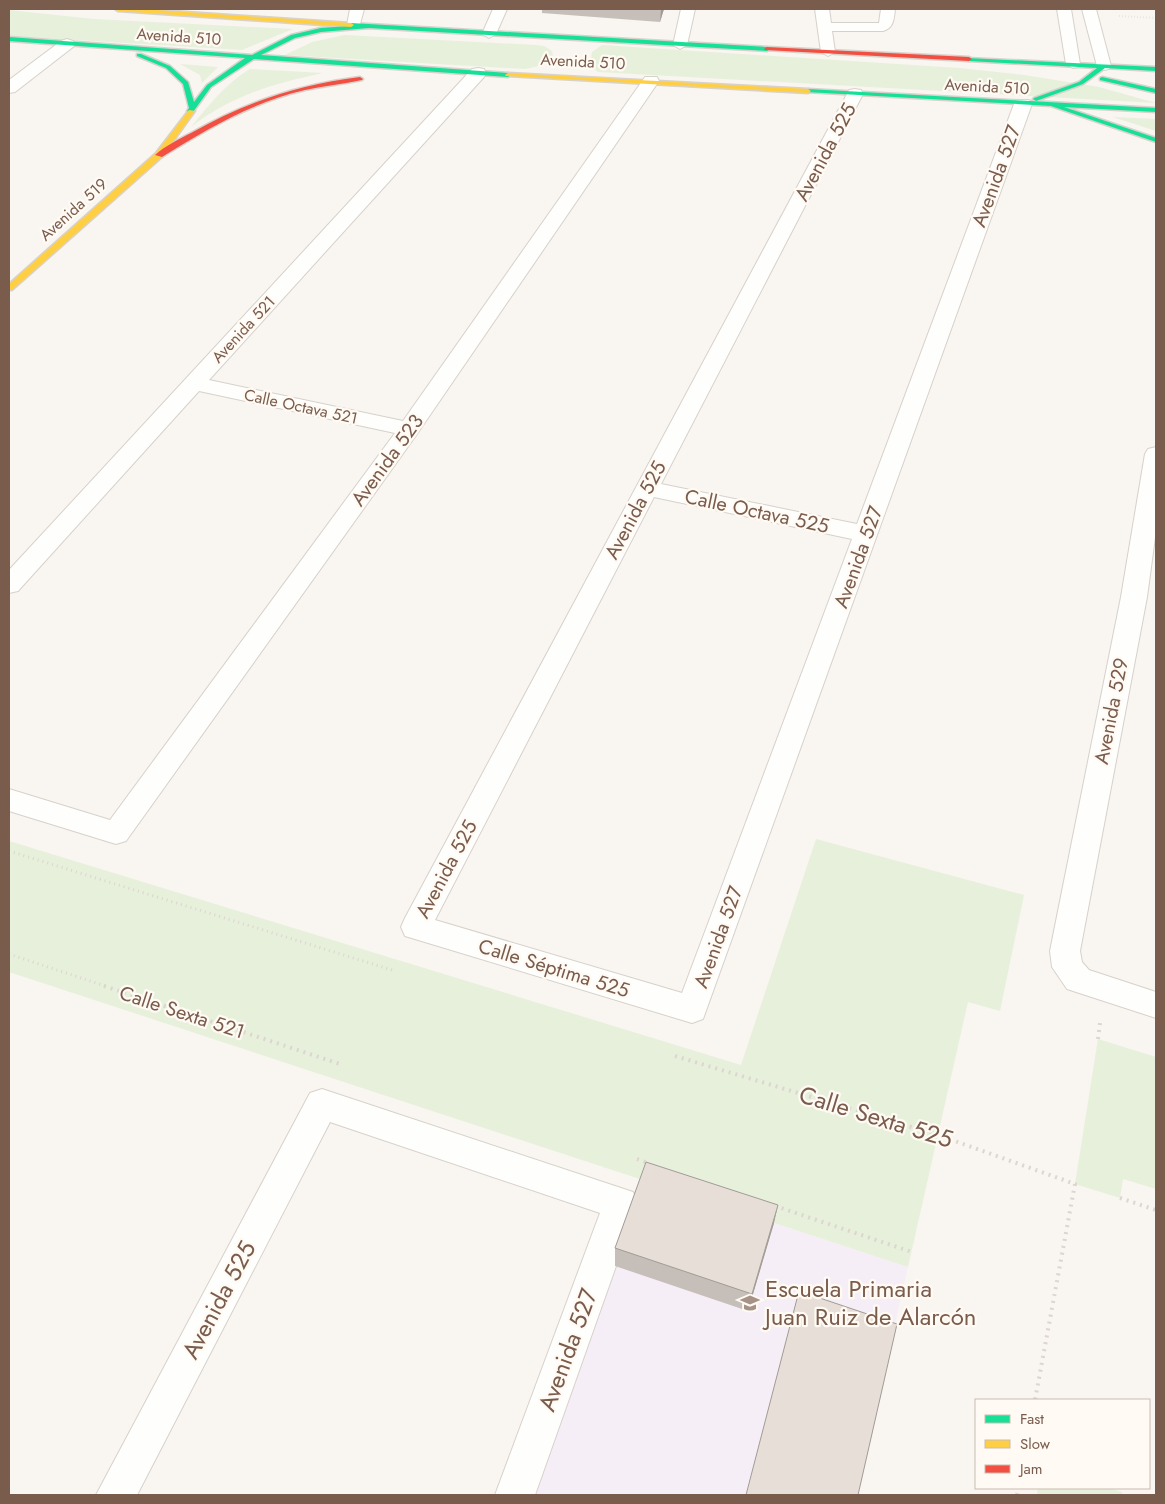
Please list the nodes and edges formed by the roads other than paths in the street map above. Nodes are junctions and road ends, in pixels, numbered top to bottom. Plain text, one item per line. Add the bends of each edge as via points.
1 (125, 9) edge
2 (357, 9) edge
3 (500, 9) edge
4 (688, 9) edge
5 (822, 9) edge
6 (888, 9) edge
7 (1064, 9) edge
8 (1089, 9) edge
9 (354, 25) junction
10 (370, 26) junction
11 (823, 27) junction
12 (489, 34) junction
13 (9, 39) edge
14 (68, 44) junction
15 (680, 45) junction
16 (124, 49) junction
17 (828, 52) junction
18 (250, 58) junction
19 (979, 59) junction
20 (1072, 64) junction
21 (1104, 66) junction
22 (1156, 69) edge
23 (469, 72) junction
24 (1094, 77) junction
25 (651, 81) junction
26 (9, 88) edge
27 (1156, 91) edge
28 (855, 94) junction
29 (1023, 104) junction
30 (1054, 106) junction
31 (192, 107) junction
32 (1156, 110) edge
33 (1156, 140) edge
34 (158, 155) junction
35 (9, 288) edge
36 (193, 383) junction
37 (409, 429) junction
38 (1156, 454) edge
39 (647, 488) junction
40 (866, 534) junction
41 (9, 585) edge
42 (1145, 599) edge
43 (9, 800) edge
44 (416, 927) joint
45 (1156, 1005) edge
46 (692, 1009) joint
47 (322, 1104) joint
48 (116, 1495) edge
49 (514, 1495) edge

1 - 9 main road, Avenida 510
2 - 9 lane
3 - 12 lane
4 - 15 lane
5 - 11 lane
6 - 11 lane via 887,22 883,27
7 - 20 lane
8 - 21 lane
9 - 10 main road, Avenida 510
10 - 12 main road, Avenida 510
10 - 18 main road via 293,36
11 - 17 lane
12 - 15 main road, Avenida 510 via 564,42
13 - 14 main road, Avenida 510
14 - 16 main road, Avenida 510
14 - 26 street
15 - 17 main road, Avenida 510
16 - 18 main road, Avenida 510
16 - 31 main road via 168,67 186,83
17 - 19 main road, Avenida 510
18 - 23 main road, Avenida 510
18 - 31 main road via 209,86
19 - 20 main road, Avenida 510
19 - 24 main road
20 - 21 main road, Avenida 510
21 - 22 main road, Avenida 510
21 - 24 main road
23 - 25 main road, Avenida 510 via 558,71
23 - 34 main road via 326,81 264,96 211,122
23 - 36 street, Avenida 521
24 - 27 main road
24 - 29 main road
25 - 28 main road, Avenida 510
25 - 37 street, Avenida 523
28 - 29 main road, Avenida 510
28 - 39 street, Avenida 525
29 - 30 main road, Avenida 510
29 - 40 street, Avenida 527
30 - 32 main road, Avenida 510
30 - 33 main road
31 - 34 main road
34 - 35 main road, Avenida 519
36 - 37 street, Calle Octava 521
36 - 41 street, Avenida 521
37 - 43 street, Avenida 523 via 116,833
38 - 42 street, Avenida 529
39 - 40 street, Calle Octava 525
39 - 44 street, Avenida 525
40 - 46 street, Avenida 527
42 - 45 street, Avenida 529 via 1065,952 1067,967 1078,980
44 - 46 street, Calle Séptima 525
47 - 48 street, Avenida 525
47 - 49 street, Avenida 527 via 621,1204

